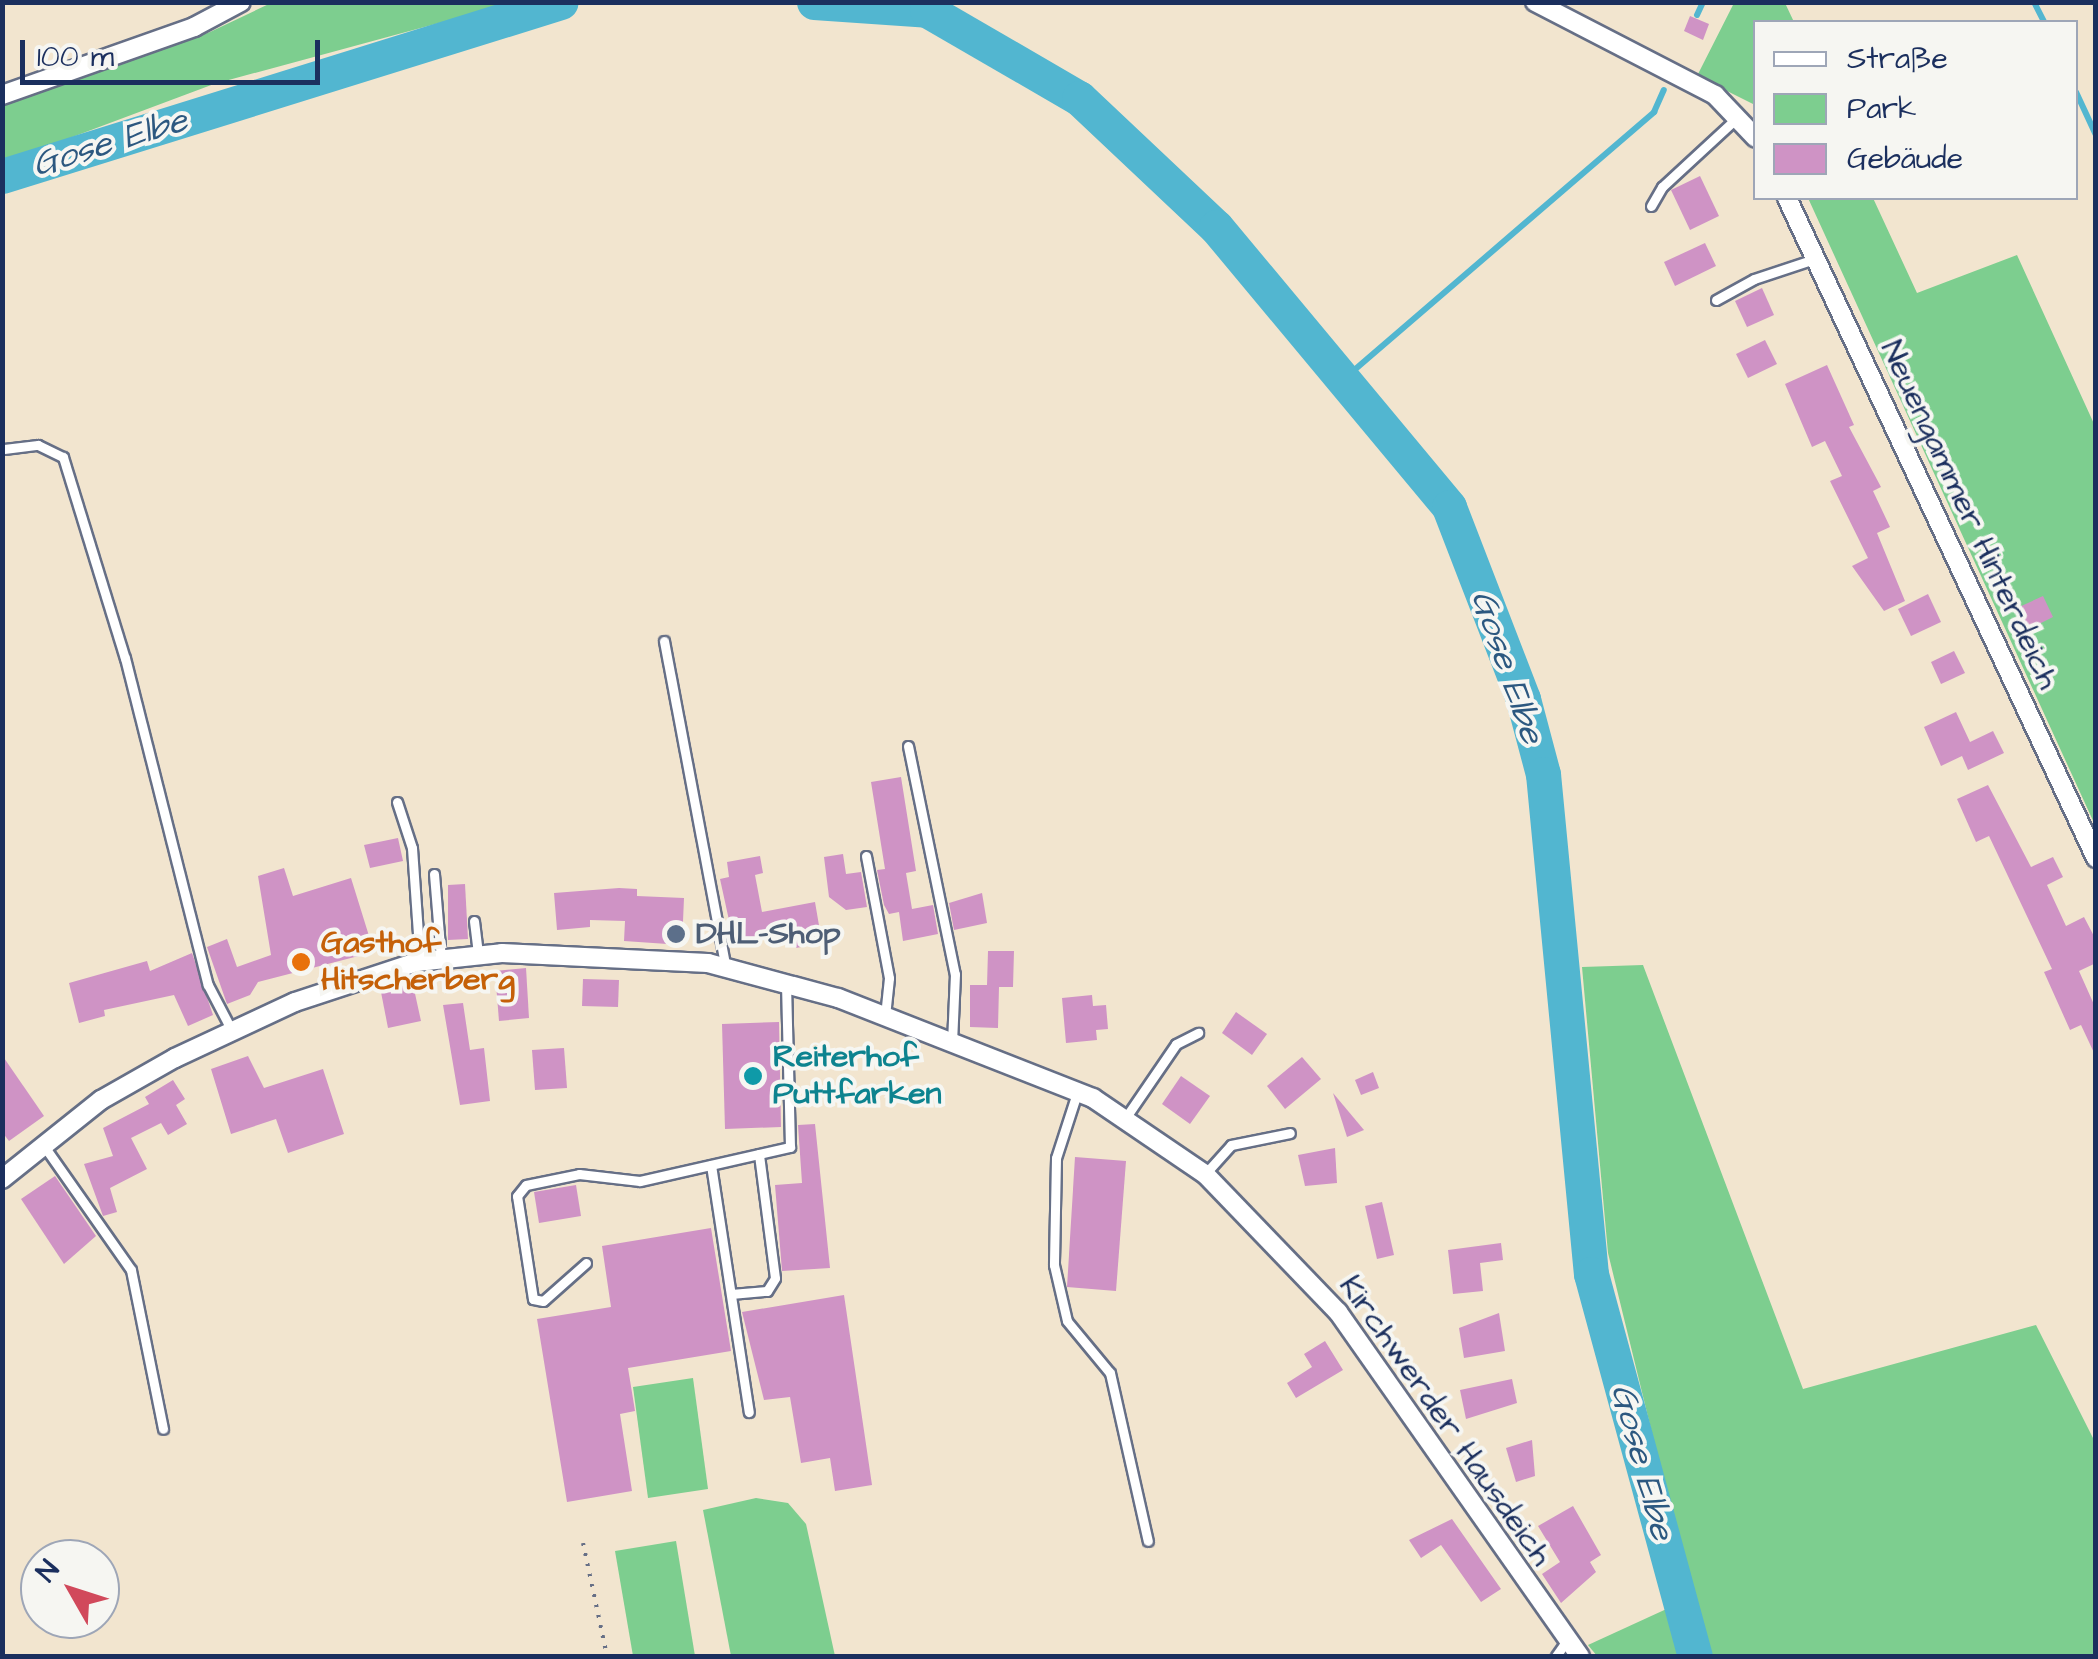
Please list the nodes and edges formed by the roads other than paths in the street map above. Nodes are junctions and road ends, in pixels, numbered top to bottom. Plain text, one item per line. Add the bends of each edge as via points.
1 (240, 2) edge
2 (1536, 2) edge
3 (2, 95) edge
4 (1739, 116) junction
5 (1753, 134) edge
6 (1788, 200) edge
7 (1651, 206) dead end
8 (1817, 258) junction
9 (1716, 300) dead end
10 (4, 449) edge
11 (664, 640) dead end
12 (908, 746) dead end
13 (397, 802) dead end
14 (866, 856) dead end
15 (2096, 858) edge
16 (434, 874) dead end
17 (474, 921) dead end
18 (478, 955) junction
19 (442, 959) junction
20 (420, 961) junction
21 (726, 968) junction
22 (786, 984) junction
23 (885, 1018) junction
24 (232, 1031) junction
25 (1198, 1032) dead end
26 (952, 1046) junction
27 (1077, 1092) junction
28 (1124, 1120) junction
29 (1290, 1133) dead end
30 (44, 1146) junction
31 (759, 1154) junction
32 (710, 1165) junction
33 (1205, 1174) junction
34 (2, 1180) edge
35 (586, 1263) dead end
36 (731, 1294) junction
37 (750, 1412) dead end
38 (163, 1430) dead end
39 (1148, 1541) dead end
40 (1567, 1640) junction
41 (1556, 1656) edge
42 (1580, 1656) edge

1 - 3 street via 194,27
2 - 4 street via 1715,95
4 - 5 street
4 - 7 lane via 1662,186
6 - 8 street, Neuengammer Hinterdeich
8 - 9 lane
8 - 15 street, Neuengammer Hinterdeich
10 - 24 lane via 38,445 63,457 125,658 208,986
11 - 21 lane
12 - 26 lane via 955,974
13 - 20 lane via 412,848
14 - 23 lane via 889,978
16 - 19 lane
17 - 18 lane
18 - 19 street, Kirchwerder Hausdeich
18 - 21 street, Kirchwerder Hausdeich
19 - 20 street, Kirchwerder Hausdeich
20 - 24 street, Kirchwerder Hausdeich via 368,975
21 - 22 street, Kirchwerder Hausdeich
22 - 23 street, Kirchwerder Hausdeich
22 - 31 lane via 790,1147
23 - 26 street, Kirchwerder Hausdeich
24 - 30 street, Kirchwerder Hausdeich via 101,1100
25 - 28 lane via 1176,1044
26 - 27 street, Kirchwerder Hausdeich
27 - 28 street, Kirchwerder Hausdeich
27 - 39 lane via 1056,1158 1054,1265 1068,1321 1110,1374
28 - 33 street, Kirchwerder Hausdeich
29 - 33 lane via 1231,1145
30 - 34 street, Kirchwerder Hausdeich
30 - 38 lane via 132,1270
31 - 32 lane
31 - 36 lane via 775,1278 767,1292
32 - 35 lane via 640,1181 579,1174 526,1185 517,1196 533,1299 543,1301
32 - 36 lane
33 - 40 street, Kirchwerder Hausdeich via 1338,1312
36 - 37 lane
40 - 41 lane
40 - 42 street, Kirchwerder Hausdeich

